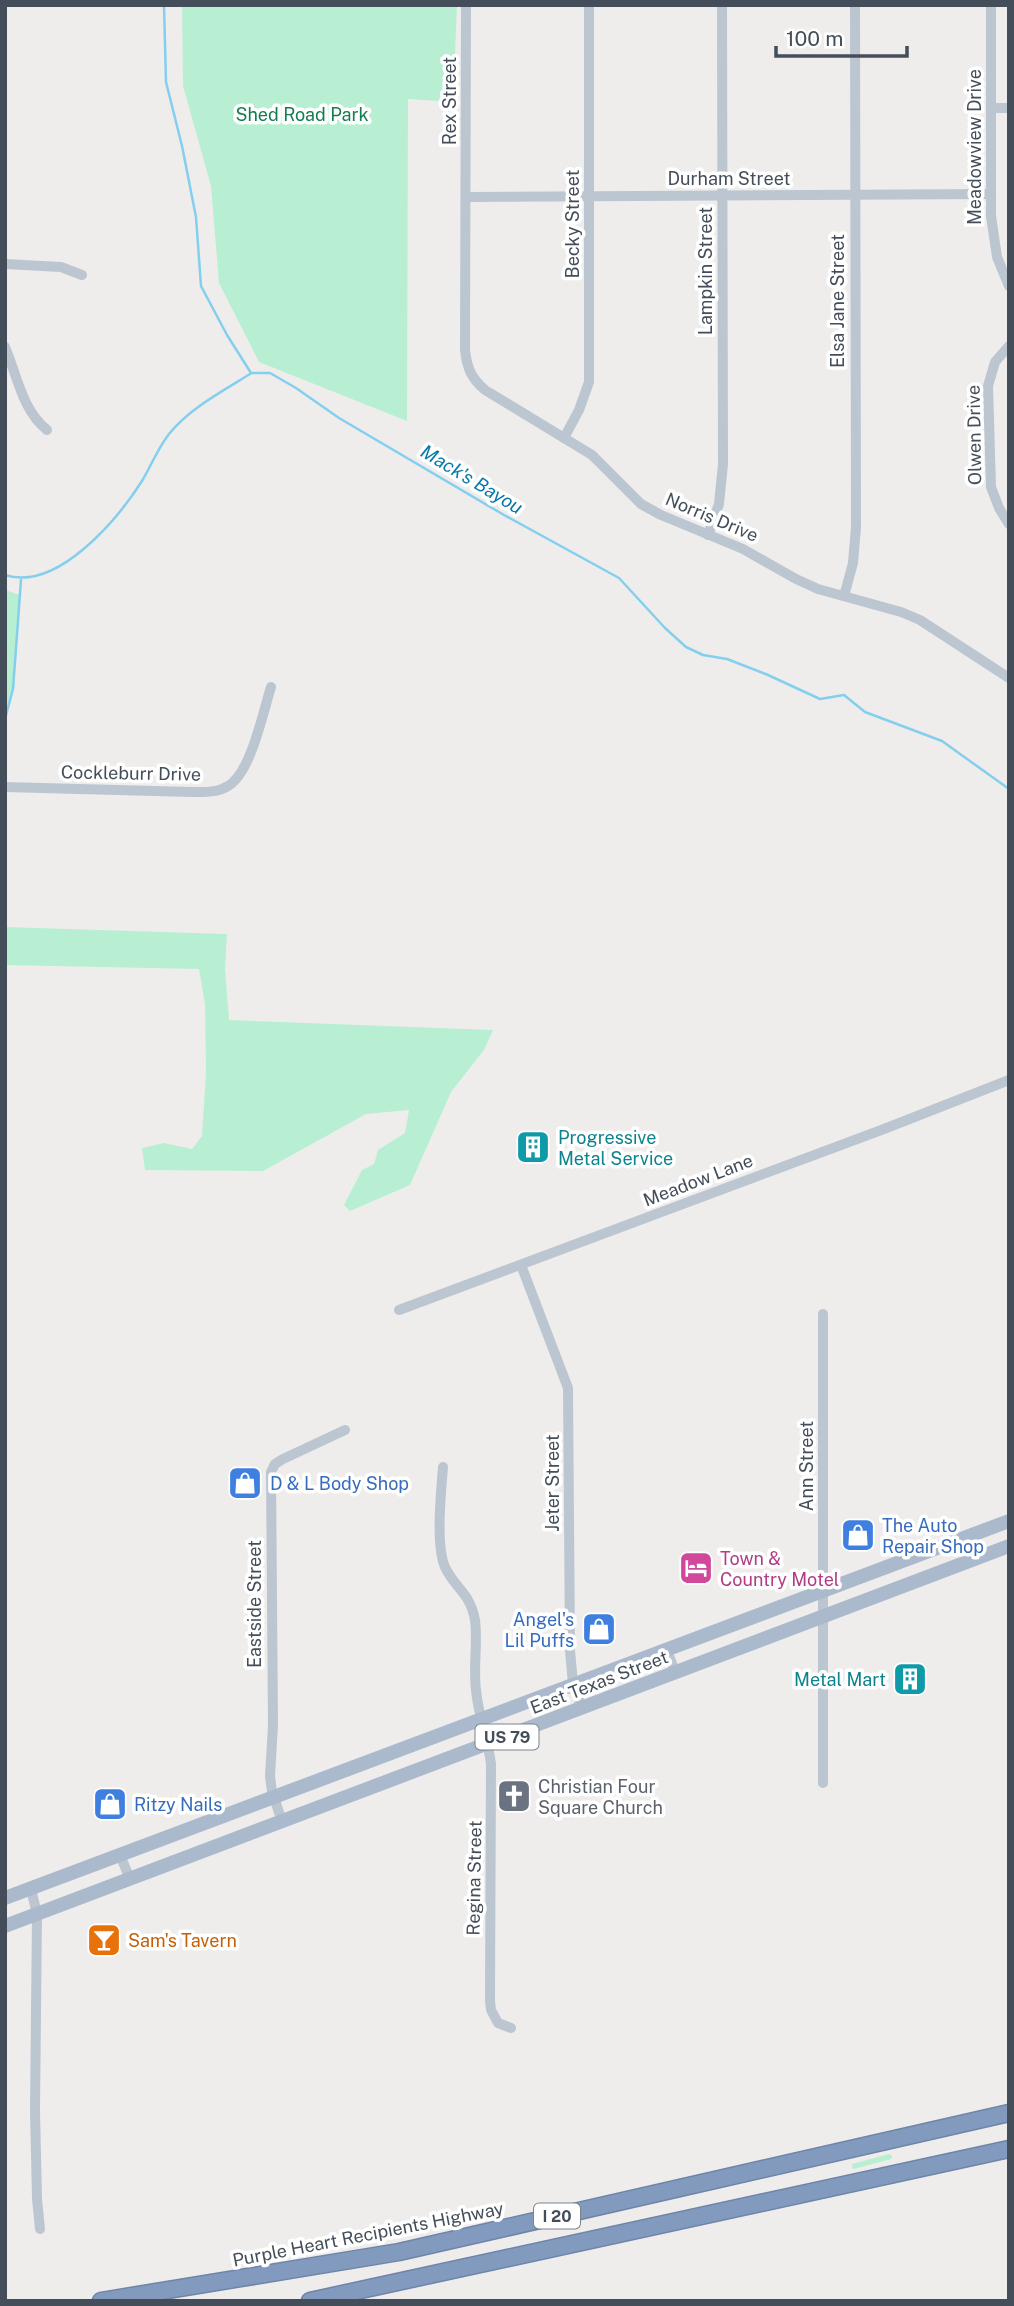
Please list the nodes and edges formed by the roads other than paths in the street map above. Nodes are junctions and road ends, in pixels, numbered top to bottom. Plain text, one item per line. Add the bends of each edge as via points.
1 (466, 5) edge
2 (589, 5) edge
3 (722, 5) edge
4 (855, 5) edge
5 (991, 5) edge
6 (991, 108) junction
7 (1009, 108) edge
8 (991, 194) junction
9 (589, 195) junction
10 (855, 195) junction
11 (723, 196) junction
12 (467, 197) junction
13 (5, 264) edge
14 (82, 275) dead end
15 (1009, 286) edge
16 (1009, 346) edge
17 (5, 347) edge
18 (47, 430) dead end
19 (564, 438) junction
20 (1009, 524) edge
21 (708, 535) junction
22 (844, 596) junction
23 (1009, 678) edge
24 (271, 687) dead end
25 (5, 787) edge
26 (1009, 1080) edge
27 (521, 1265) junction
28 (399, 1310) dead end
29 (823, 1314) dead end
30 (345, 1430) dead end
31 (443, 1467) dead end
32 (1002, 1523) edge
33 (1006, 1547) edge
34 (824, 1590) junction
35 (823, 1617) junction
36 (666, 1649) junction
37 (676, 1673) junction
38 (573, 1684) junction
39 (582, 1708) junction
40 (482, 1718) junction
41 (489, 1744) junction
42 (823, 1783) dead end
43 (274, 1797) junction
44 (282, 1821) junction
45 (120, 1855) junction
46 (130, 1879) junction
47 (31, 1889) junction
48 (5, 1898) edge
49 (37, 1914) junction
50 (5, 1926) edge
51 (511, 2028) dead end
52 (1009, 2104) edge
53 (1009, 2113) edge
54 (943, 2129) junction
55 (1009, 2149) edge
56 (1009, 2160) edge
57 (928, 2169) junction
58 (40, 2229) dead end
59 (101, 2301) edge
60 (310, 2301) edge

1 - 12 street, Rex Street
2 - 9 street, Becky Street
3 - 11 street, Lampkin Street
4 - 10 street, Elsa Jane Street
5 - 6 street, Meadowview Drive
6 - 7 street
6 - 8 street, Meadowview Drive
8 - 10 street, Durham Street
8 - 15 street, Meadowview Drive via 992,236
9 - 11 street, Durham Street
9 - 12 street, Durham Street
9 - 19 street, Becky Street via 589,382
10 - 11 street, Durham Street
10 - 22 street, Elsa Jane Street via 855,548
11 - 21 street, Lampkin Street via 722,487
12 - 19 street, Norris Drive via 467,368 485,390
13 - 14 street via 61,267
16 - 20 street, Olwen Drive via 990,373 988,398 991,487
17 - 18 street via 27,405
19 - 21 street, Norris Drive via 592,455 641,504
21 - 22 street, Norris Drive via 796,579
22 - 23 street, Norris Drive via 920,620
24 - 25 street, Cockleburr Drive via 251,751 237,779 227,787 191,792
26 - 27 street, Meadow Lane
27 - 28 street, Meadow Lane
27 - 38 street, Jeter Street via 568,1388
29 - 34 street, Ann Street
30 - 43 street, Eastside Street via 283,1459 271,1472 270,1776
31 - 40 street, Regina Street via 442,1552 446,1569 464,1591 475,1622 475,1690
32 - 33 street
32 - 34 main road, East Texas Street / US 79
33 - 35 main road, East Texas Street / US 79
34 - 35 street, Ann Street
34 - 36 main road, East Texas Street / US 79
35 - 37 main road, East Texas Street / US 79
35 - 42 street, Ann Street
36 - 37 street
36 - 38 main road, East Texas Street / US 79
37 - 39 main road, East Texas Street / US 79
38 - 39 street, Jeter Street
38 - 40 main road, East Texas Street / US 79
39 - 41 main road, East Texas Street / US 79
40 - 41 street, Regina Street
40 - 43 main road, East Texas Street / US 79
41 - 44 main road, East Texas Street / US 79
41 - 51 street, Regina Street via 490,2001 498,2023
43 - 44 street, Eastside Street
43 - 45 main road, East Texas Street / US 79
44 - 46 main road, East Texas Street / US 79
45 - 46 street
45 - 47 main road, East Texas Street / US 79
46 - 49 main road, East Texas Street / US 79
47 - 48 main road, East Texas Street / US 79
47 - 49 street
49 - 50 main road, East Texas Street / US 79
49 - 58 street via 35,2110
52 - 54 highway
53 - 54 highway, Purple Heart Recipients Highway / I 20
54 - 59 highway, Purple Heart Recipients Highway / I 20 via 399,2252
55 - 57 highway, I 20
56 - 57 highway
57 - 60 highway, I 20

